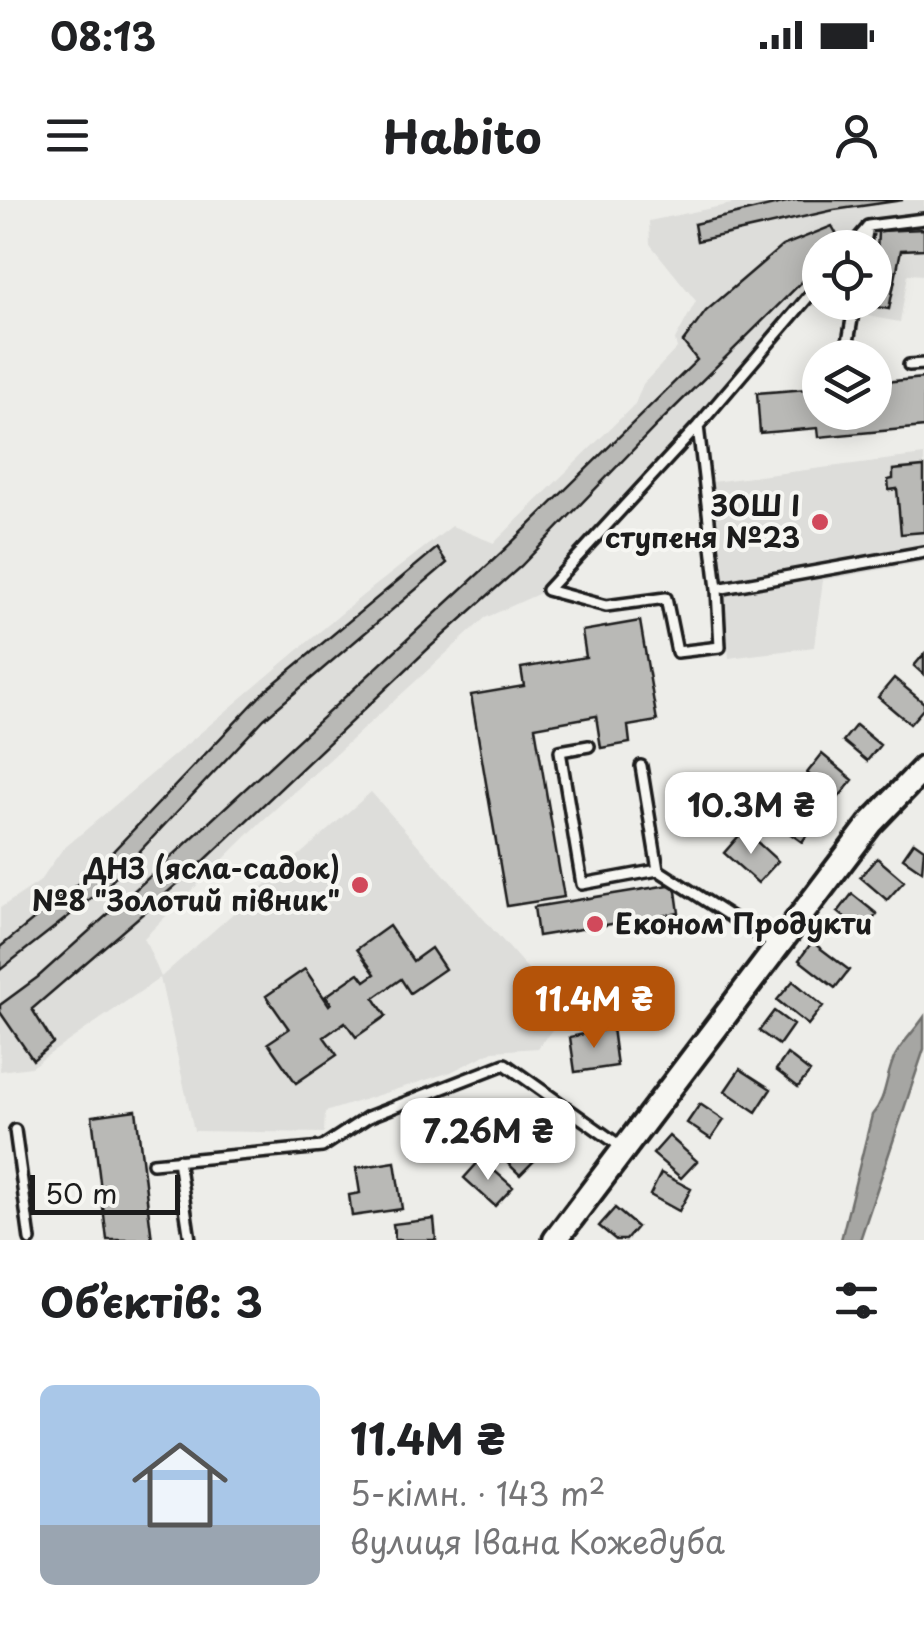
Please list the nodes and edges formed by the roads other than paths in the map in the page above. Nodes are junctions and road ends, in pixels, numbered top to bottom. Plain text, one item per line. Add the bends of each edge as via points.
1 (924, 220) edge
2 (868, 226) junction
3 (865, 230) edge
4 (867, 230) edge
5 (802, 304) edge
6 (924, 364) edge
7 (909, 365) dead end
8 (698, 426) junction
9 (924, 552) edge
10 (717, 589) junction
11 (589, 746) dead end
12 (641, 766) dead end
13 (924, 768) edge
14 (658, 870) junction
15 (777, 946) junction
16 (14, 1130) dead end
17 (626, 1150) junction
18 (178, 1160) junction
19 (153, 1163) dead end
20 (30, 1240) edge
21 (190, 1240) edge
22 (555, 1240) edge

1 - 2 lane
2 - 3 lane
2 - 4 lane
5 - 8 lane
6 - 7 lane
8 - 10 lane
8 - 10 lane via 548,590 606,606 666,598 677,652 720,647
9 - 10 lane
11 - 14 lane via 560,751 582,884
12 - 14 lane
13 - 15 street via 871,823
14 - 15 lane
15 - 17 street
16 - 20 lane
17 - 18 lane via 505,1064 368,1117 322,1148
17 - 22 street
18 - 19 lane
18 - 21 lane

